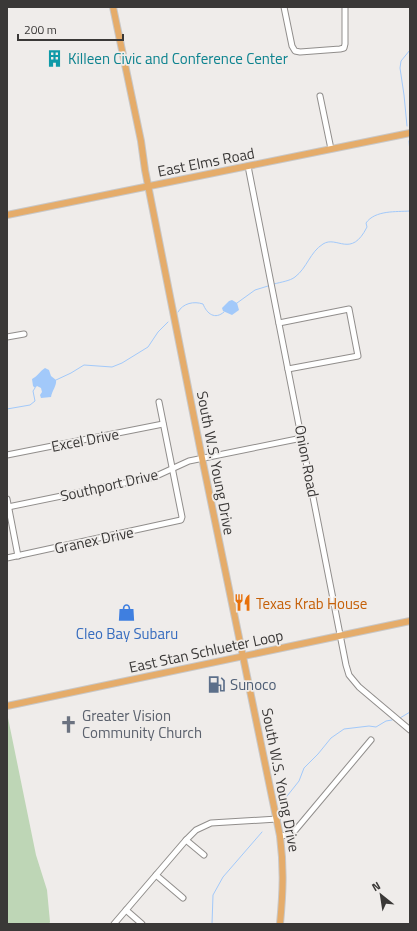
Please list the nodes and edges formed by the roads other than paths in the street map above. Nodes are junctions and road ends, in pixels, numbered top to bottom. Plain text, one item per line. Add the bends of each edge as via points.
1 (113, 7) edge
2 (284, 7) edge
3 (345, 7) edge
4 (320, 96) dead end
5 (410, 133) edge
6 (332, 149) junction
7 (248, 166) junction
8 (148, 186) junction
9 (7, 215) edge
10 (279, 323) junction
11 (24, 334) dead end
12 (7, 337) edge
13 (288, 369) junction
14 (159, 402) dead end
15 (163, 424) junction
16 (302, 438) junction
17 (7, 455) edge
18 (202, 458) junction
19 (172, 468) junction
20 (7, 499) edge
21 (8, 507) junction
22 (18, 556) junction
23 (7, 558) edge
24 (410, 621) edge
25 (340, 636) junction
26 (242, 657) junction
27 (7, 706) edge
28 (410, 730) edge
29 (371, 740) dead end
30 (277, 819) junction
31 (280, 836) junction
32 (186, 840) junction
33 (204, 855) dead end
34 (156, 875) junction
35 (183, 898) dead end
36 (126, 910) junction
37 (114, 924) edge
38 (142, 924) edge
39 (280, 924) edge

1 - 8 main road, South W.S. Young Drive
2 - 3 street via 295,51 344,48
4 - 6 street
5 - 6 main road, East Elms Road
6 - 7 main road, East Elms Road
7 - 8 main road, East Elms Road
7 - 10 street, Onion Road
8 - 9 main road, East Elms Road
8 - 18 main road, South W.S. Young Drive
10 - 13 street, Onion Road
10 - 13 street via 349,309 357,348 358,356
11 - 12 street
13 - 16 street, Onion Road
14 - 15 street
15 - 17 street, Excel Drive
15 - 19 street
16 - 18 street, Southport Drive
16 - 25 street, Onion Road
18 - 19 street, Southport Drive
18 - 26 main road, South W.S. Young Drive
19 - 21 street, Southport Drive via 154,477
19 - 22 street, Granex Drive via 181,520
20 - 21 street
21 - 22 street
22 - 23 street, Granex Drive
24 - 25 main road, East Stan Schlueter Loop
25 - 26 main road, East Stan Schlueter Loop
25 - 28 street, Onion Road via 346,665 353,681
26 - 27 main road, East Stan Schlueter Loop
26 - 30 main road, South W.S. Young Drive
29 - 31 street via 293,833
30 - 31 main road, South W.S. Young Drive
30 - 32 street via 211,823 196,830
31 - 39 main road, South W.S. Young Drive via 284,862
32 - 33 street
32 - 34 street
34 - 35 street
34 - 36 street
36 - 37 street
36 - 38 street

